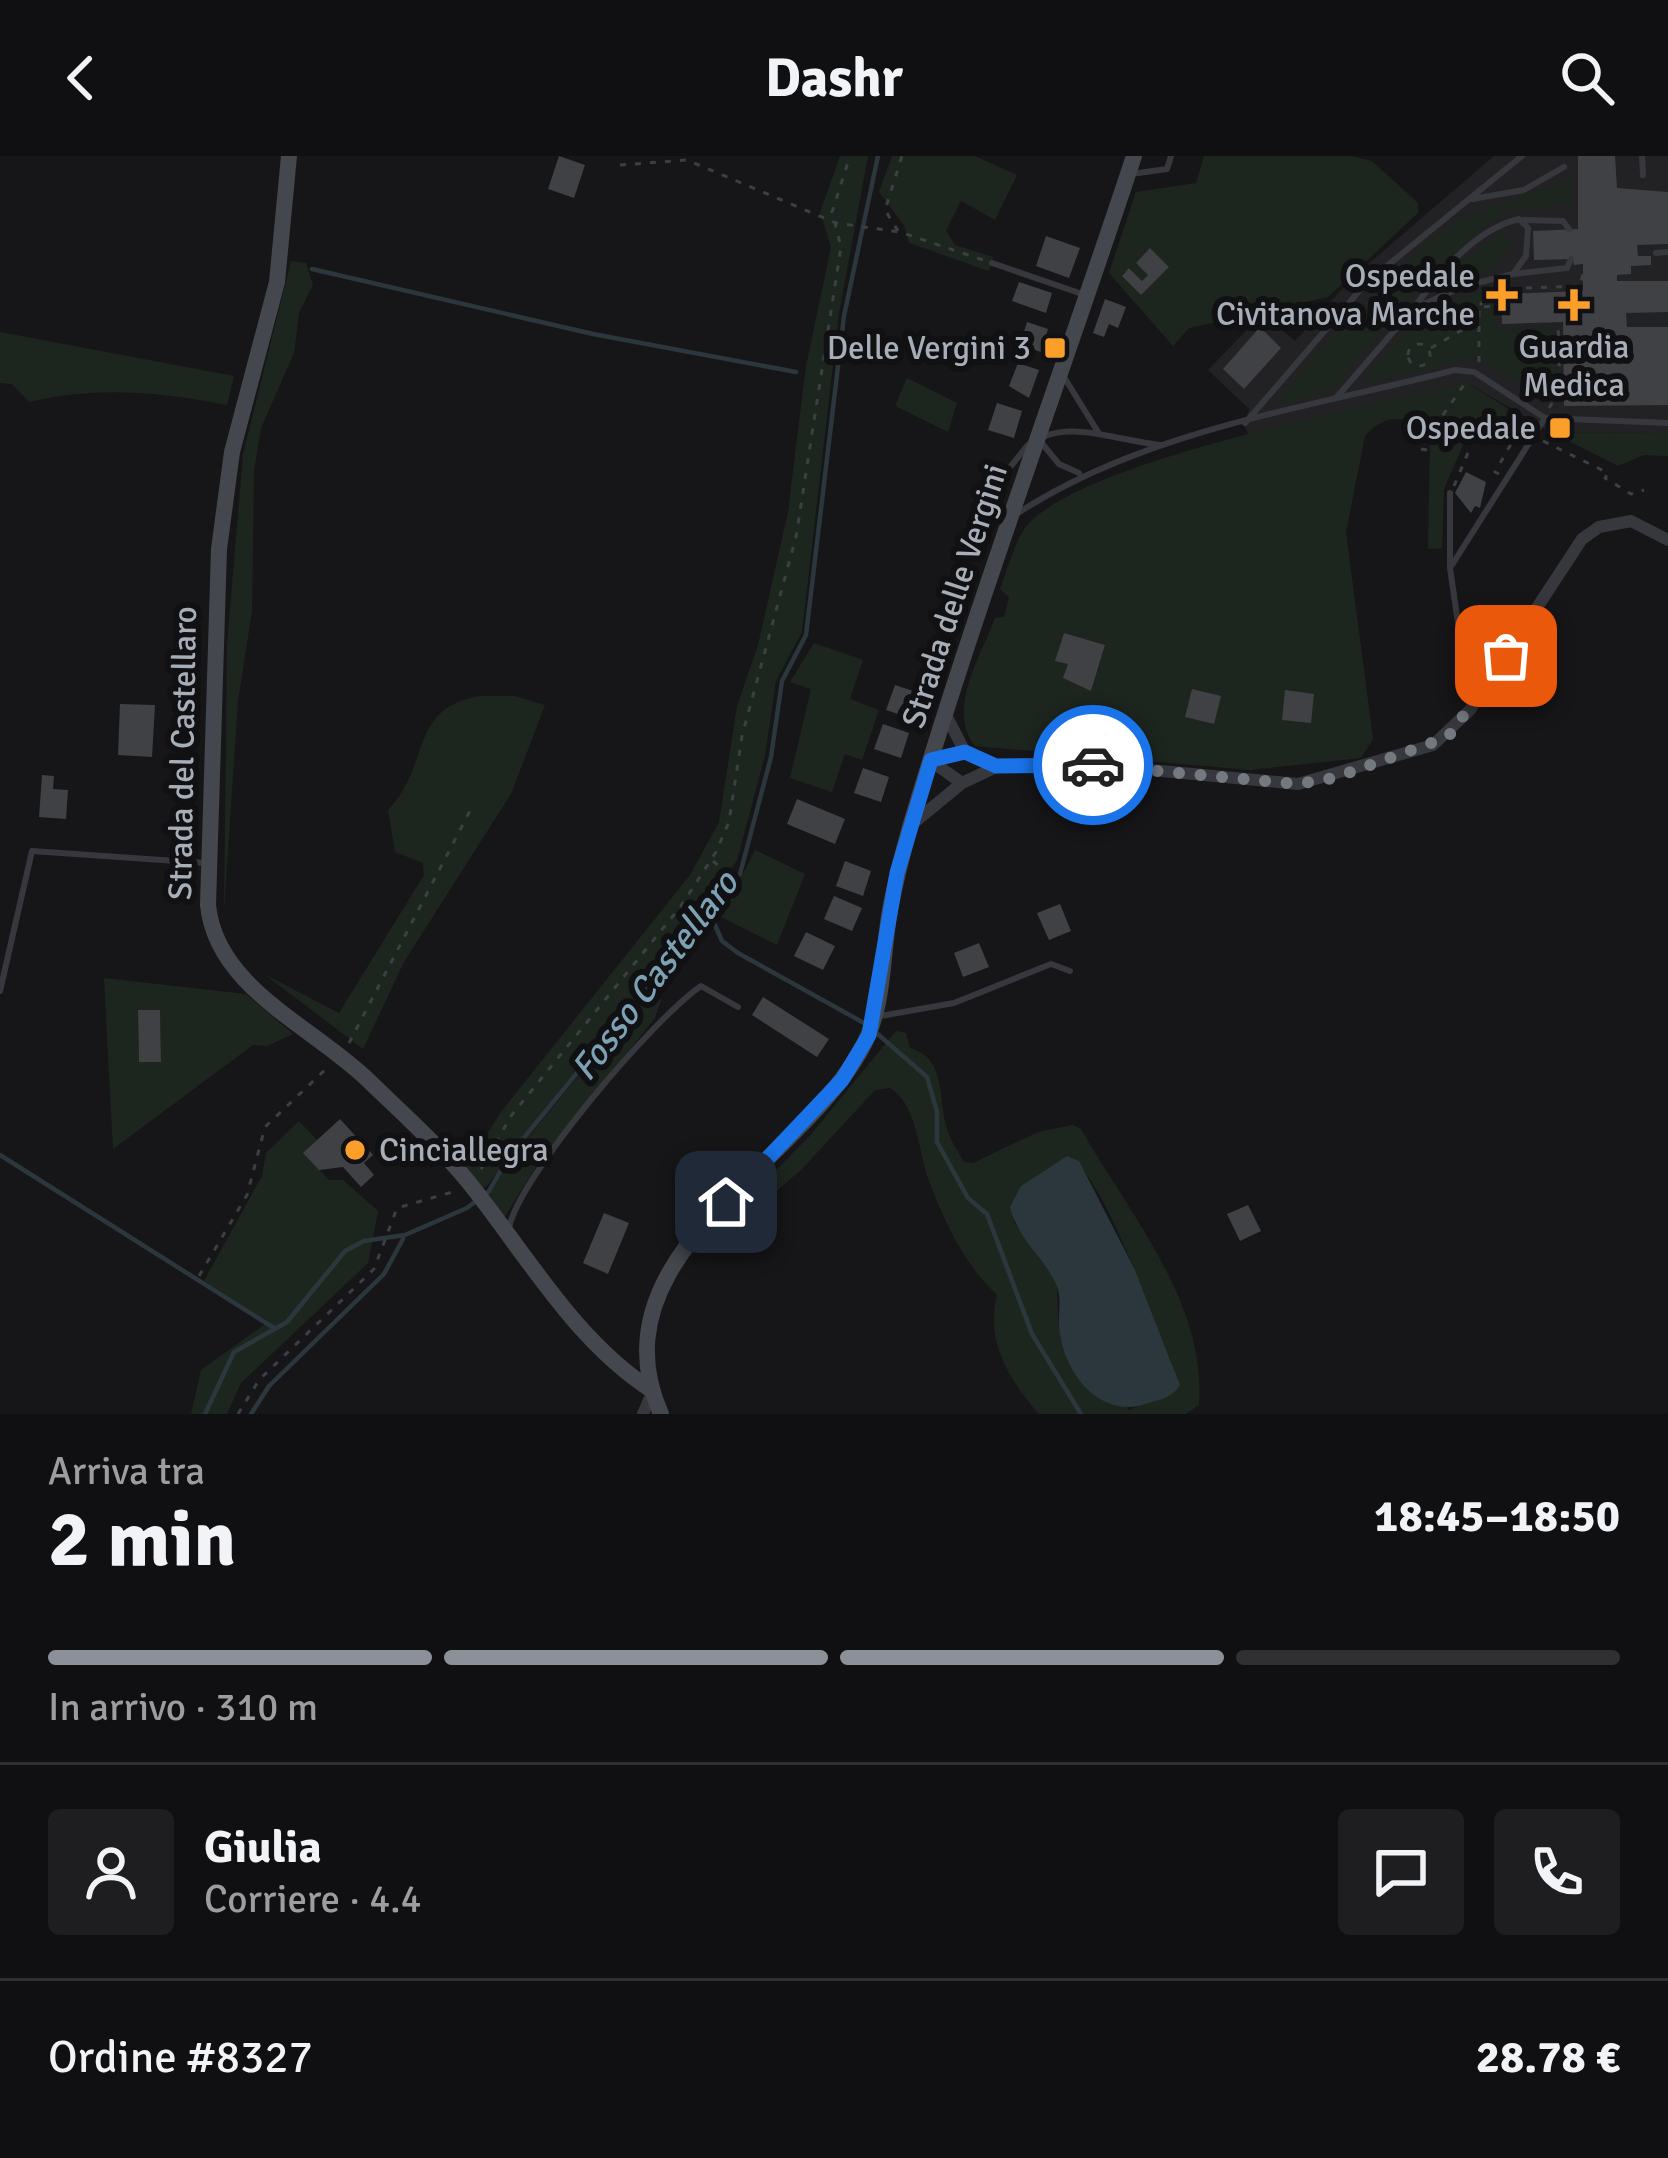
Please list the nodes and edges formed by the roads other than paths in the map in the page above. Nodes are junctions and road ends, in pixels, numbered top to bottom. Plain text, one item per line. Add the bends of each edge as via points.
1 (289, 156) edge
2 (1134, 156) edge
3 (1171, 156) edge
4 (1522, 156) edge
5 (1642, 156) edge
6 (1564, 167) dead end
7 (1127, 175) junction
8 (1643, 175) dead end
9 (1468, 199) junction
10 (1523, 219) junction
11 (1569, 230) dead end
12 (1668, 252) edge
13 (1655, 253) dead end
14 (1571, 259) dead end
15 (992, 263) road end
16 (1513, 274) junction
17 (1087, 296) junction
18 (1413, 309) junction
19 (1061, 371) junction
20 (1334, 401) junction
21 (1545, 418) junction
22 (1668, 423) edge
23 (1244, 424) junction
24 (1100, 435) junction
25 (1038, 439) junction
26 (1165, 445) junction
27 (1082, 475) junction
28 (1450, 493) road end
29 (973, 513) dead end
30 (1012, 518) junction
31 (1668, 539) edge
32 (1450, 568) junction
33 (1471, 710) junction
34 (946, 715) junction
35 (965, 752) junction
36 (931, 760) junction
37 (996, 766) junction
38 (962, 783) junction
39 (910, 826) junction
40 (209, 863) junction
41 (1070, 971) dead end
42 (0, 991) edge
43 (738, 1007) dead end
44 (875, 1017) junction
45 (507, 1238) junction
46 (652, 1391) junction
47 (643, 1414) edge
48 (661, 1414) edge

1 - 40 street, Strada del Castellaro via 277,283 232,452 219,549
2 - 7 street, Strada delle Vergini
3 - 7 lane via 1167,169
4 - 9 lane
5 - 8 lane
6 - 9 lane via 1524,190
7 - 17 street, Strada delle Vergini
9 - 23 lane via 1366,283
10 - 11 lane via 1562,220
10 - 16 lane via 1528,246
10 - 18 lane via 1498,227 1441,271
12 - 13 lane
14 - 16 lane via 1567,268
15 - 17 lane
16 - 18 lane
17 - 19 street, Strada delle Vergini
18 - 20 lane
19 - 24 lane
19 - 25 street, Strada delle Vergini
20 - 21 lane via 1466,370
20 - 23 lane
21 - 22 lane
21 - 32 lane
23 - 26 lane
24 - 25 lane via 1067,431
24 - 26 lane
25 - 27 lane via 1059,464
25 - 29 lane
25 - 30 street, Strada delle Vergini
26 - 27 lane
27 - 30 lane
28 - 32 lane
30 - 34 street, Strada delle Vergini
31 - 33 street via 1631,521 1586,535
32 - 33 lane
33 - 37 street via 1433,746 1298,784 1088,764
34 - 35 street
34 - 36 street, Strada delle Vergini
35 - 36 street
35 - 37 street
36 - 38 street
36 - 39 street, Strada delle Vergini
37 - 38 street
38 - 39 street
39 - 44 street, Strada delle Vergini
40 - 42 lane via 32,851
40 - 45 street, Strada del Castellaro via 212,937 229,965 342,1054 470,1186
41 - 44 lane via 1051,964 954,1004
43 - 45 lane via 701,986 668,1013 526,1185
44 - 46 street, Strada delle Vergini via 842,1080 667,1275 648,1343
45 - 46 street, Strada del Castellaro via 602,1349
46 - 47 street
46 - 48 street, Strada delle Vergini

